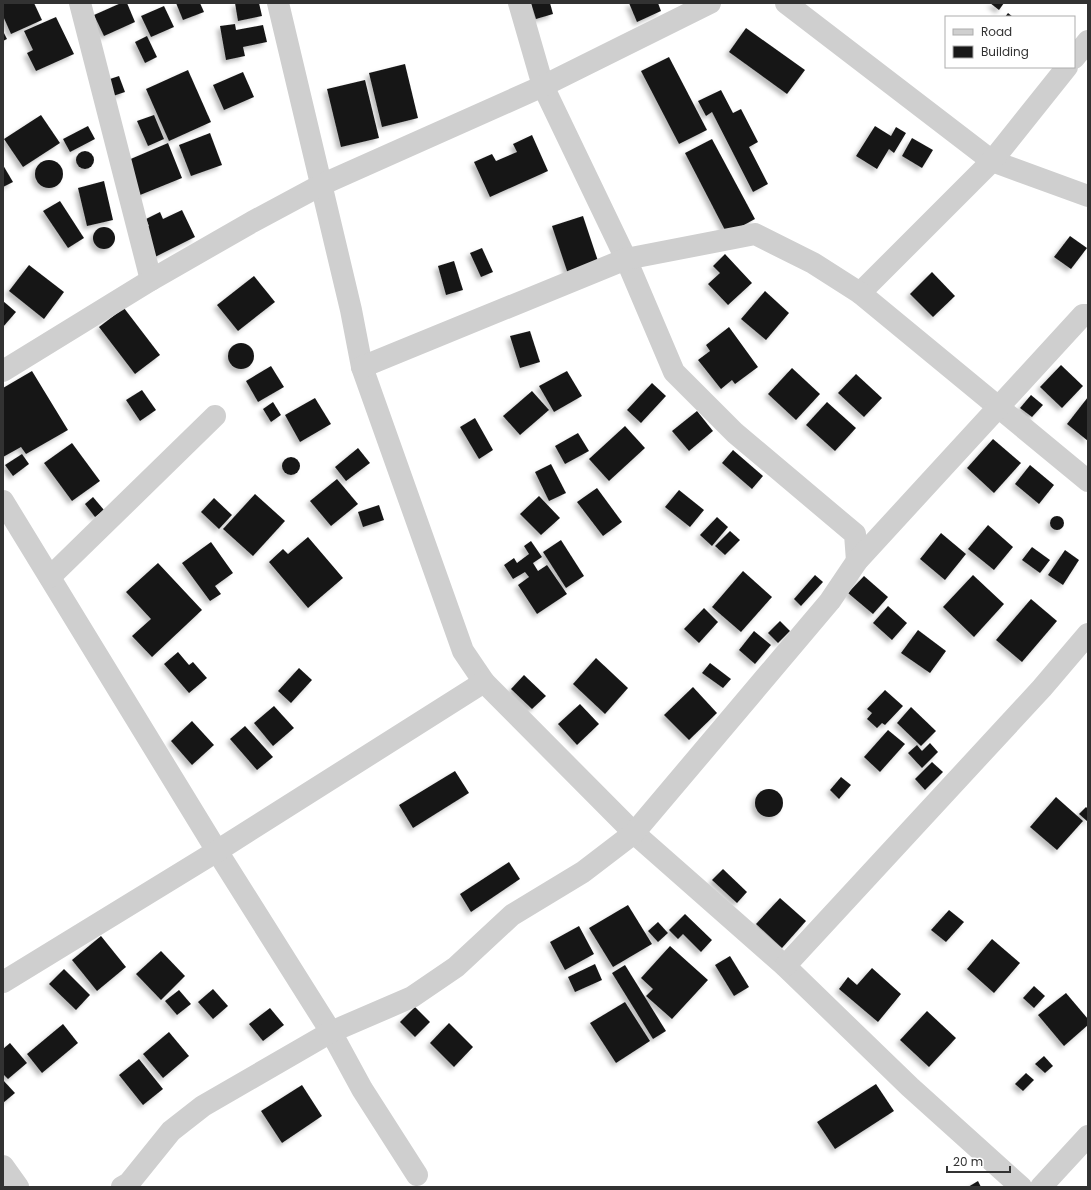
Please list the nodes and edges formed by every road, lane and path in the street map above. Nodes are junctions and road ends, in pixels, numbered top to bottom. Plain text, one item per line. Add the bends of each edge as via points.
1 (80, 3) edge
2 (278, 3) edge
3 (519, 3) edge
4 (710, 3) edge
5 (786, 3) edge
6 (1088, 40) edge
7 (1075, 57) edge
8 (1066, 68) edge
9 (543, 86) junction
10 (992, 161) junction
11 (321, 185) junction
12 (1088, 196) edge
13 (626, 259) junction
14 (151, 280) junction
15 (860, 293) junction
16 (1088, 314) edge
17 (362, 367) junction
18 (3, 371) edge
19 (998, 407) junction
20 (215, 416) dead end
21 (1088, 481) edge
22 (3, 501) edge
23 (857, 561) junction
24 (50, 577) junction
25 (1088, 634) edge
26 (484, 682) junction
27 (634, 833) junction
28 (217, 851) junction
29 (785, 966) junction
30 (3, 982) edge
31 (331, 1032) junction
32 (1088, 1136) edge
33 (3, 1166) edge
34 (417, 1175) dead end
35 (18, 1187) edge
36 (122, 1187) edge
37 (1021, 1187) edge
38 (1041, 1187) edge

1 - 14 street
2 - 11 street
3 - 9 street
4 - 9 street
5 - 10 street
6 - 7 street
8 - 10 street
9 - 11 street
9 - 13 street
10 - 12 street
10 - 15 street
11 - 14 street
11 - 17 street
13 - 15 street via 756,234 813,263
13 - 17 street
13 - 23 street via 674,372 735,433 855,534
14 - 18 street
15 - 19 street
16 - 19 street via 1083,314
17 - 26 street via 463,651
19 - 21 street
19 - 23 street
20 - 24 street
22 - 24 street
23 - 27 street via 830,600
24 - 28 street
25 - 29 street via 1042,688
26 - 27 street
26 - 28 street
27 - 29 street
27 - 31 street via 583,872 512,915 456,966 412,997
28 - 30 street
28 - 31 street
29 - 37 street via 910,1087
31 - 34 street via 362,1089
31 - 36 street via 203,1106 171,1131 129,1183
32 - 38 street
33 - 35 street

